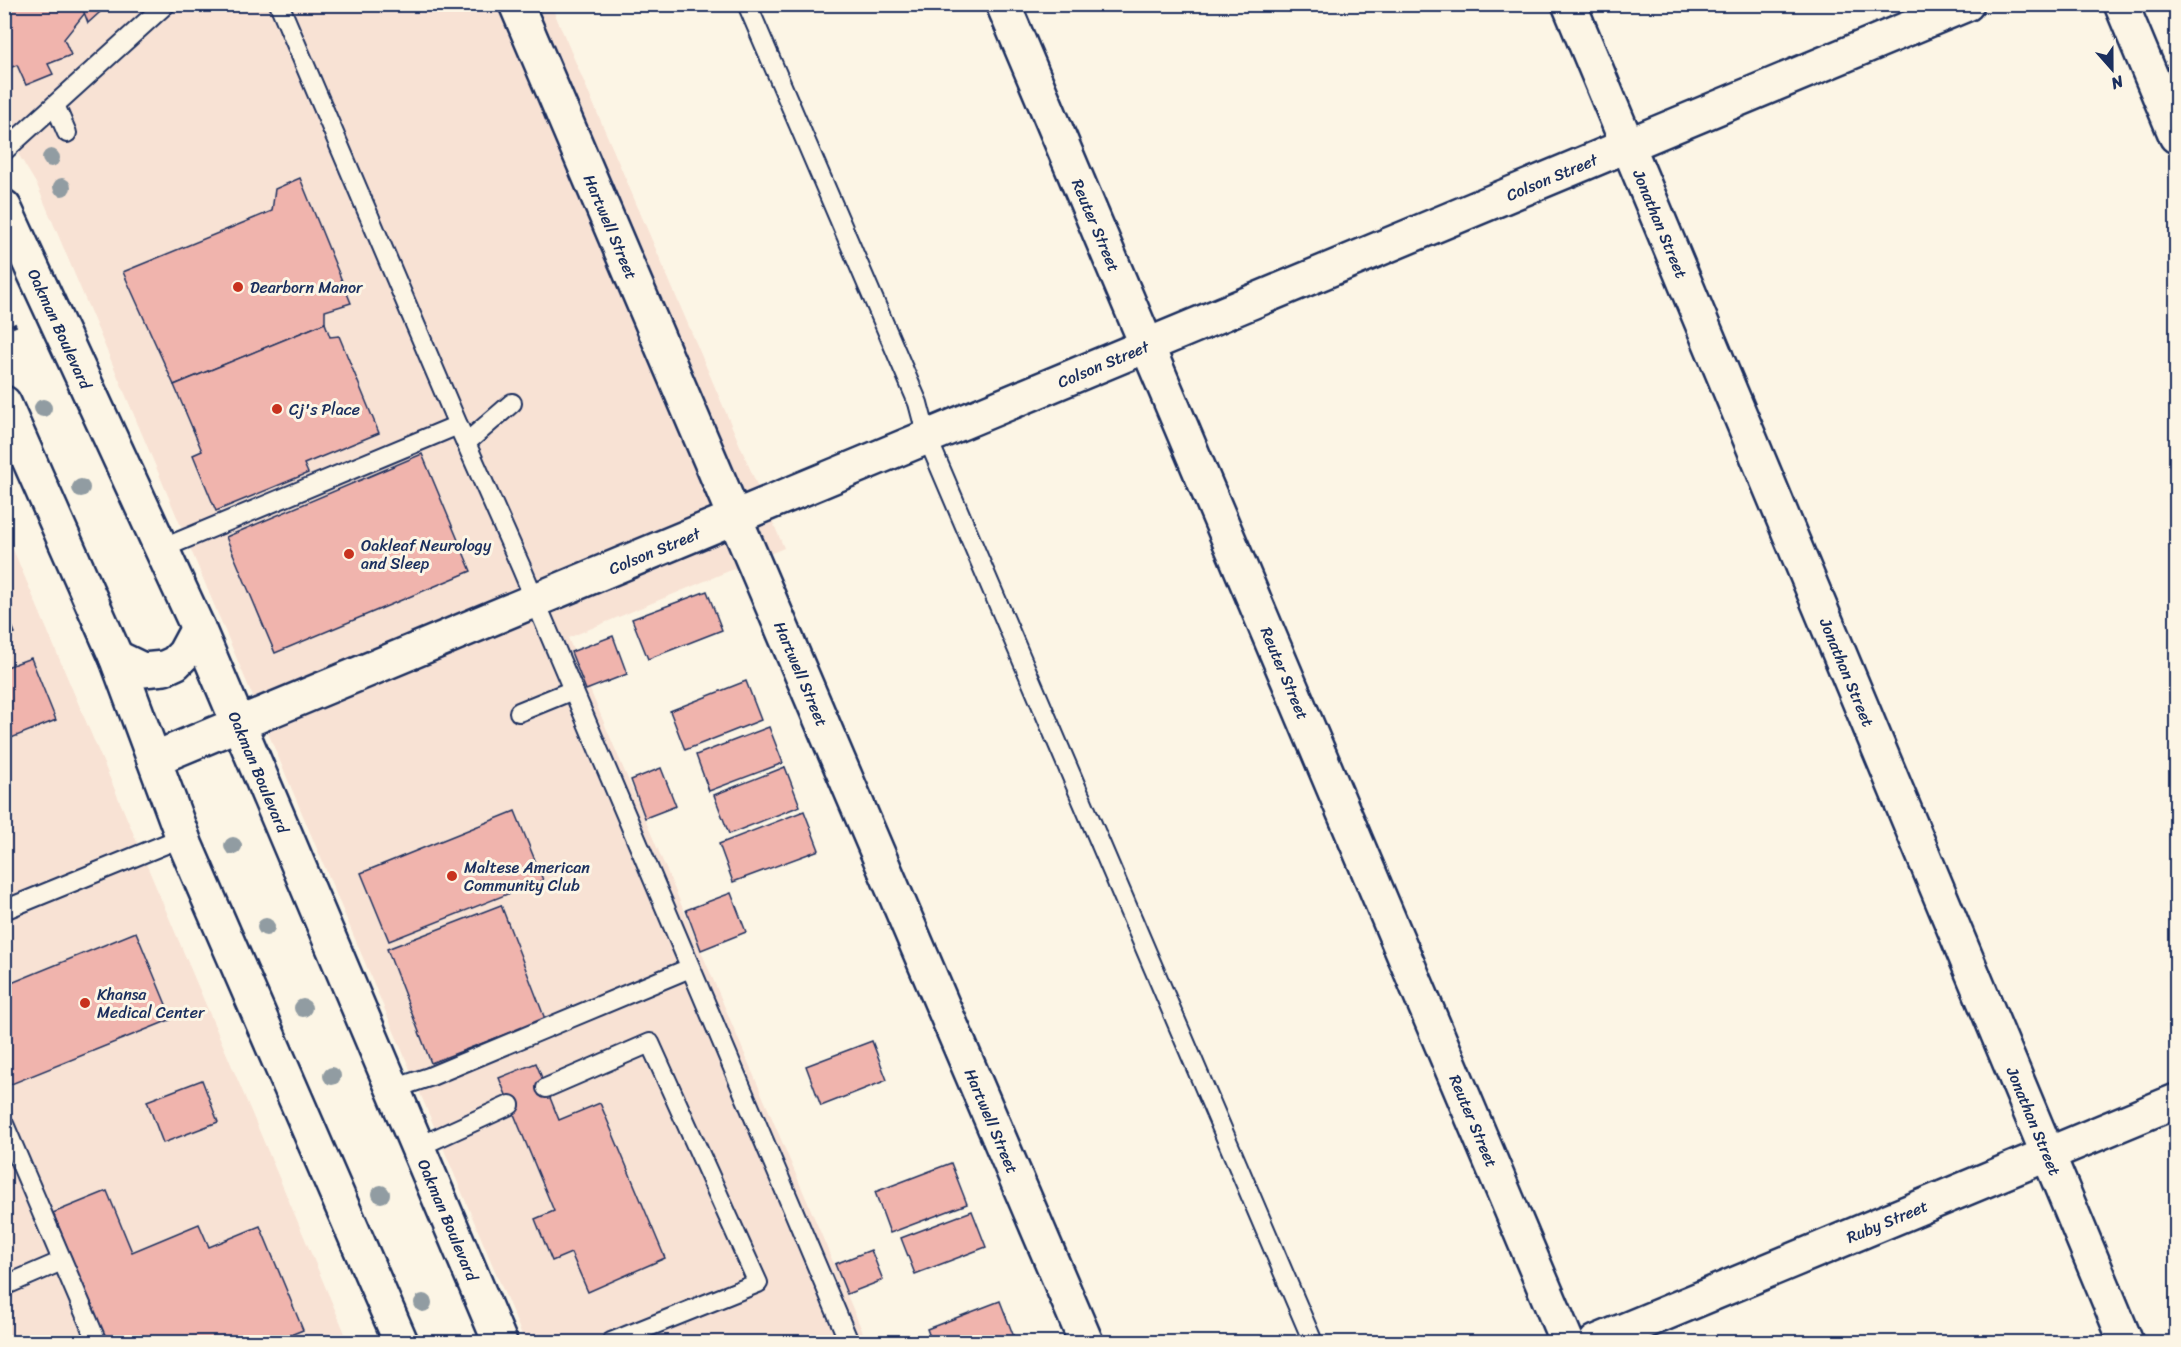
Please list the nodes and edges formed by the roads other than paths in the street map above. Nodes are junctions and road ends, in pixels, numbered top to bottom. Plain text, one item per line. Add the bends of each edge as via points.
1 (166, 4) edge
2 (279, 4) edge
3 (516, 4) edge
4 (747, 4) edge
5 (1003, 4) edge
6 (1569, 4) edge
7 (1967, 4) edge
8 (2121, 4) edge
9 (55, 105) junction
10 (67, 133) dead end
11 (2176, 136) edge
12 (1628, 146) junction
13 (4, 151) edge
14 (4, 207) edge
15 (1147, 346) junction
16 (4, 403) edge
17 (512, 403) dead end
18 (458, 425) junction
19 (927, 437) junction
20 (466, 443) junction
21 (736, 517) junction
22 (161, 549) junction
23 (535, 601) junction
24 (198, 628) junction
25 (116, 657) junction
26 (573, 690) junction
27 (519, 712) dead end
28 (239, 724) junction
29 (154, 759) junction
30 (183, 837) junction
31 (4, 910) edge
32 (690, 968) junction
33 (546, 1088) dead end
34 (393, 1089) junction
35 (2176, 1101) edge
36 (510, 1105) dead end
37 (4, 1124) edge
38 (418, 1147) junction
39 (2047, 1154) junction
40 (62, 1261) junction
41 (4, 1286) edge
42 (97, 1342) edge
43 (401, 1342) edge
44 (501, 1342) edge
45 (611, 1342) edge
46 (849, 1342) edge
47 (1086, 1342) edge
48 (1313, 1342) edge
49 (1567, 1342) edge
50 (1596, 1342) edge
51 (2126, 1342) edge

1 - 9 lane
2 - 18 lane
3 - 21 street, Hartwell Street
4 - 19 lane via 918,403
5 - 15 street, Reuter Street
6 - 12 street, Jonathan Street
7 - 12 street, Colson Street
8 - 11 street
9 - 10 lane
9 - 13 lane
12 - 15 street, Colson Street
12 - 39 street, Jonathan Street
14 - 22 street, Oakman Boulevard
15 - 19 street, Colson Street
15 - 49 street, Reuter Street
16 - 25 street
17 - 20 lane
18 - 20 lane
18 - 22 lane
19 - 21 street, Colson Street
19 - 48 lane
20 - 23 lane
21 - 23 street, Colson Street
21 - 47 street, Hartwell Street
22 - 24 street, Oakman Boulevard
23 - 26 lane
23 - 28 street, Colson Street
24 - 25 street via 184,654 164,668 143,670
24 - 28 street, Oakman Boulevard
25 - 29 street
26 - 27 lane
26 - 32 lane
28 - 29 street, Colson Street
28 - 34 street, Oakman Boulevard
29 - 30 street
30 - 31 lane
30 - 43 street
32 - 34 lane
32 - 46 lane
33 - 45 lane via 650,1043 758,1283
34 - 38 street, Oakman Boulevard
35 - 39 street, Ruby Street
36 - 38 lane
37 - 40 lane
38 - 44 street, Oakman Boulevard
39 - 50 street, Ruby Street
39 - 51 street, Jonathan Street
40 - 41 lane
40 - 42 lane

